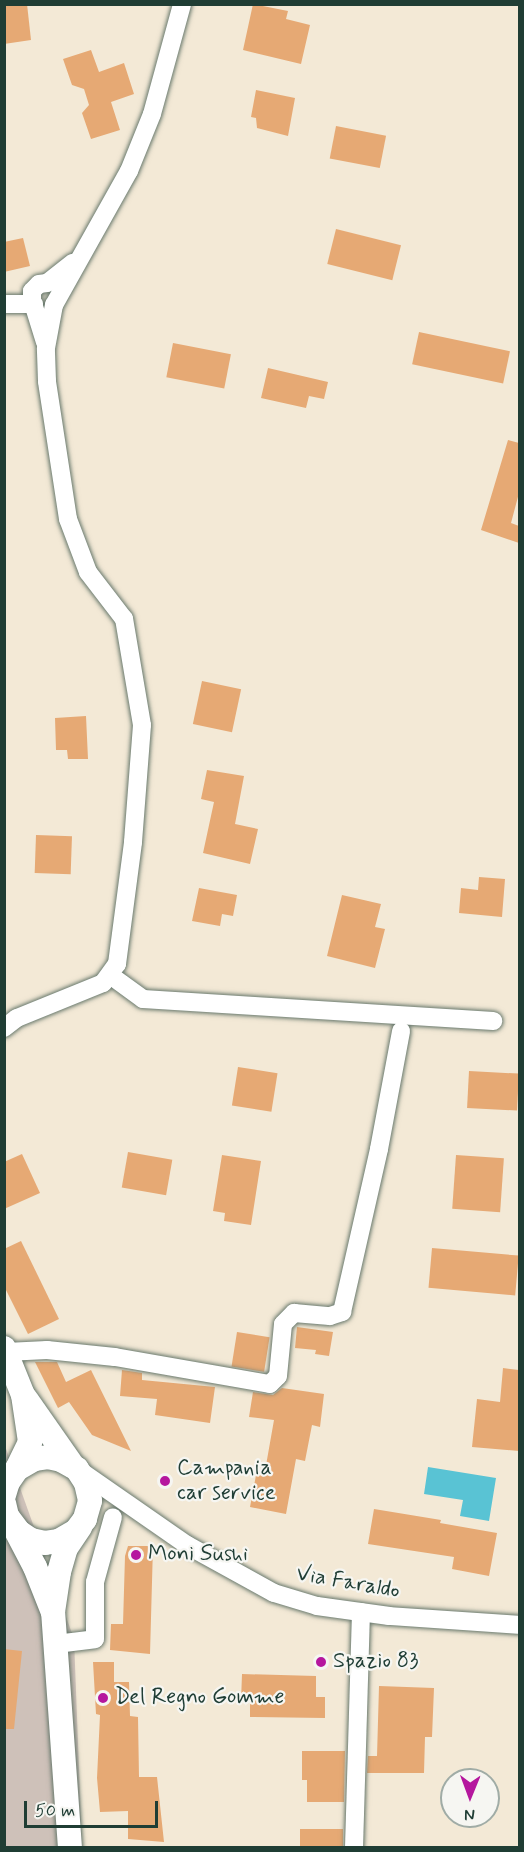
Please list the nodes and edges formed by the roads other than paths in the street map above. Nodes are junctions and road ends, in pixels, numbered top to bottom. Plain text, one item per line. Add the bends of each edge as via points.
1 (182, 4) edge
2 (4, 296) edge
3 (43, 298) junction
4 (4, 304) edge
5 (110, 975) junction
6 (493, 1021) dead end
7 (4, 1028) edge
8 (401, 1031) dead end
9 (5, 1350) edge
10 (23, 1395) junction
11 (73, 1466) junction
12 (11, 1471) edge
13 (4, 1495) edge
14 (4, 1503) edge
15 (114, 1517) junction
16 (152, 1520) junction
17 (9, 1524) edge
18 (80, 1527) junction
19 (53, 1612) junction
20 (361, 1612) junction
21 (519, 1625) edge
22 (56, 1644) junction
23 (70, 1848) edge
24 (354, 1848) edge

1 - 3 street via 152,114 129,171 79,258
2 - 3 street
3 - 4 street
3 - 5 street via 47,381 68,519 88,572 124,619 142,725 133,842 117,964
5 - 6 street via 143,999
5 - 7 street via 103,982 17,1018
8 - 9 street via 342,1312 330,1316 294,1313 283,1324 278,1376 270,1384 115,1357
9 - 10 main road
10 - 11 main road
10 - 12 main road via 30,1442
11 - 12 main road via 48,1457 34,1459
11 - 16 street, Via Faraldo
11 - 18 main road via 84,1478 90,1496 88,1513
12 - 13 main road
14 - 17 main road
15 - 16 street
15 - 18 street
15 - 22 street via 95,1582 95,1639
16 - 20 street, Via Faraldo via 226,1569 274,1593 317,1606
17 - 18 main road via 32,1540 45,1543 66,1538
17 - 19 main road via 34,1567
18 - 19 main road via 66,1548
19 - 22 main road
20 - 21 street, Via Faraldo
20 - 24 street
22 - 23 main road

